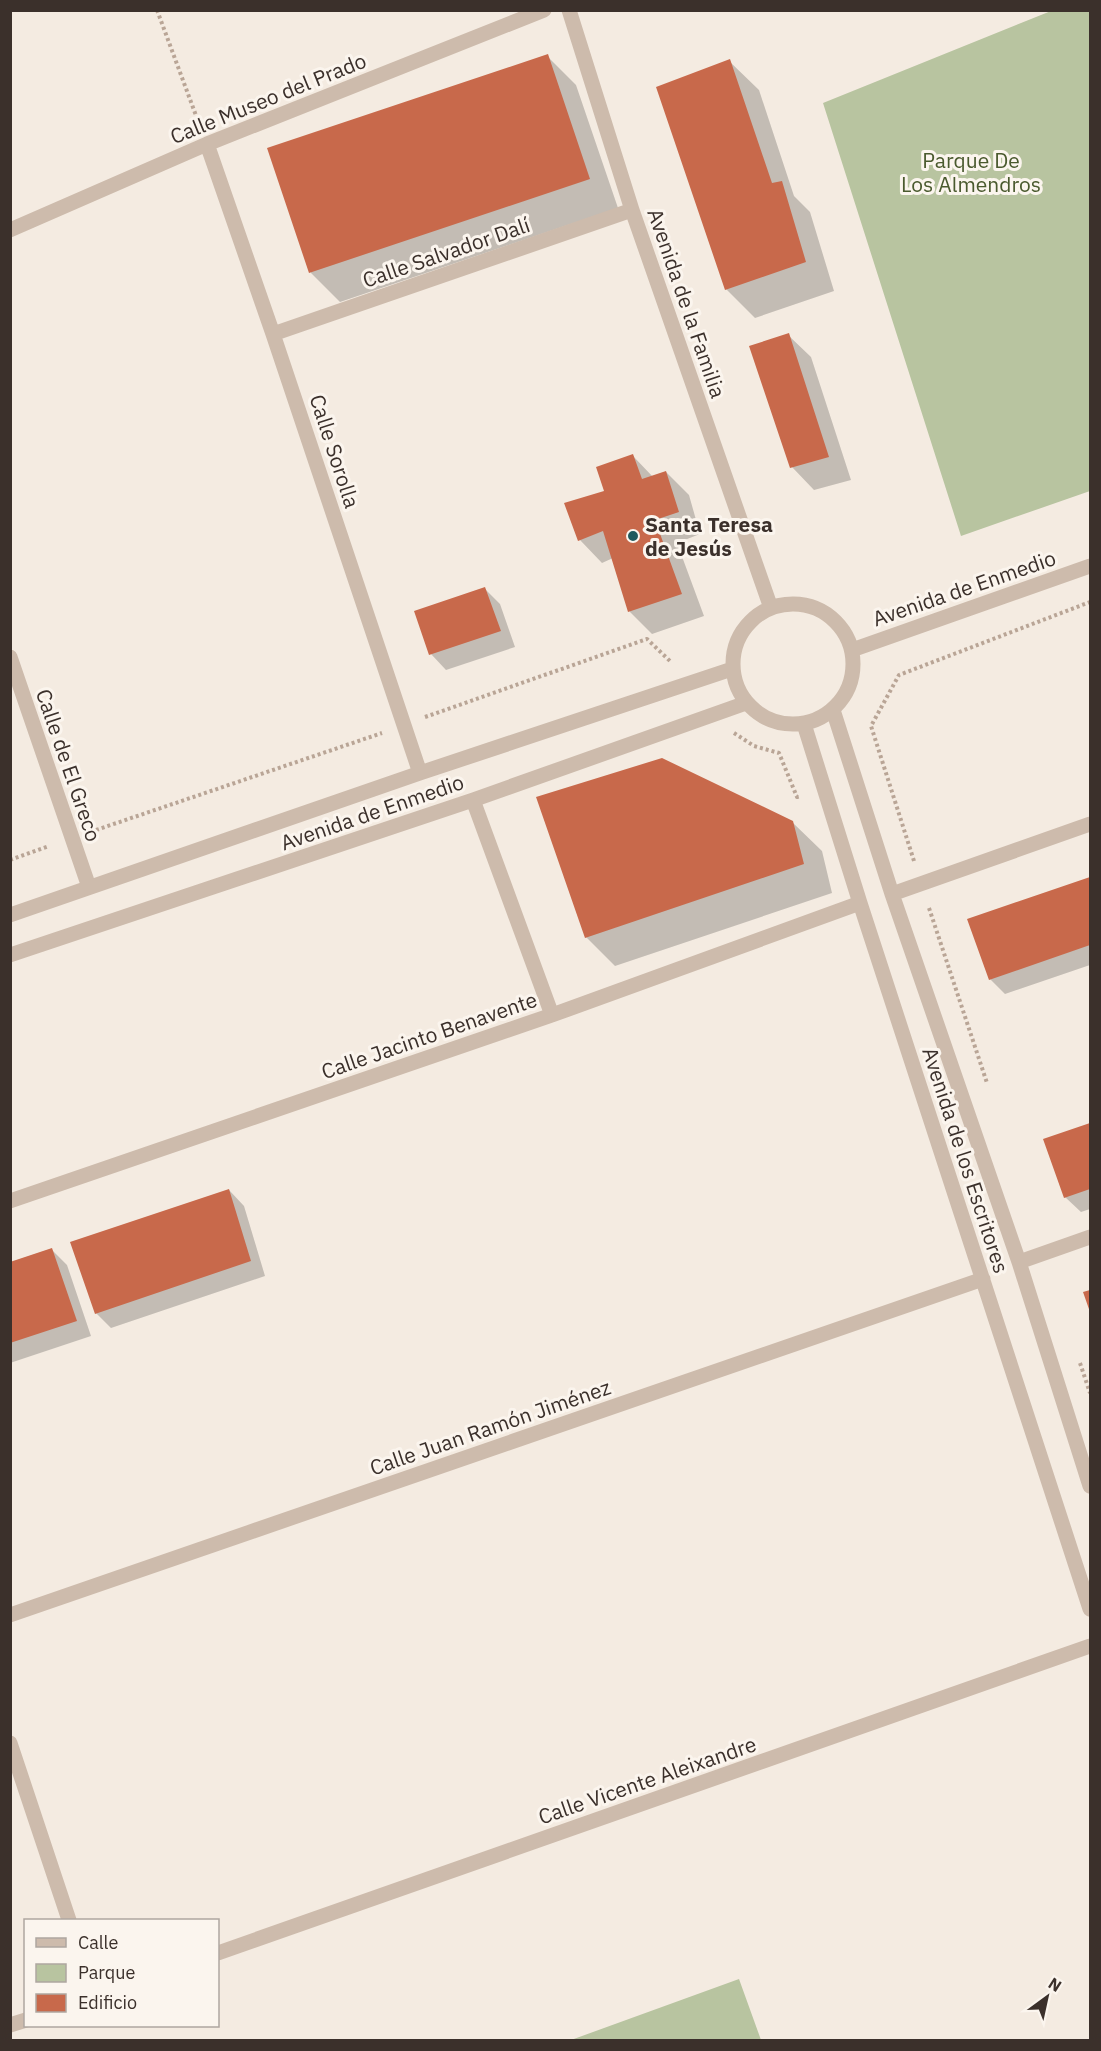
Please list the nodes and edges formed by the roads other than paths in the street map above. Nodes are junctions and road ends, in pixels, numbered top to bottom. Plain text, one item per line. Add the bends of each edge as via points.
1 (544, 10) edge
2 (569, 10) edge
3 (207, 144) junction
4 (632, 210) junction
5 (10, 230) edge
6 (273, 334) junction
7 (1090, 566) edge
8 (771, 608) junction
9 (852, 650) junction
10 (10, 657) edge
11 (732, 669) junction
12 (746, 703) junction
13 (833, 710) junction
14 (804, 724) junction
15 (420, 773) junction
16 (472, 800) junction
17 (1090, 824) edge
18 (89, 887) junction
19 (892, 894) junction
20 (860, 903) junction
21 (10, 915) edge
22 (10, 955) edge
23 (552, 1015) junction
24 (10, 1202) edge
25 (1090, 1237) edge
26 (1019, 1262) junction
27 (983, 1279) junction
28 (1090, 1486) edge
29 (1090, 1609) edge
30 (10, 1615) edge
31 (1090, 1646) edge
32 (10, 1743) edge
33 (69, 1919) edge
34 (219, 1953) edge

1 - 3 street, Calle Museo del Prado
2 - 4 street, Avenida de la Familia
3 - 5 street, Calle Museo del Prado
3 - 6 street, Calle Sorolla
4 - 6 street, Calle Salvador Dalí
4 - 8 street, Avenida de la Familia
6 - 15 street, Calle Sorolla
7 - 9 street, Avenida de Enmedio
8 - 9 street via 809,606 827,614 846,636
8 - 11 street via 754,617 741,632
9 - 13 street via 851,680
10 - 18 street, Calle de El Greco
11 - 12 street via 736,687
11 - 15 street, Avenida de Enmedio
12 - 14 street via 772,721
12 - 16 street, Avenida de Enmedio
13 - 14 street
13 - 19 street, Avenida de los Escritores
14 - 20 street, Avenida de los Escritores
15 - 18 street, Avenida de Enmedio
16 - 22 street, Avenida de Enmedio
16 - 23 street
17 - 19 street
18 - 21 street, Avenida de Enmedio
19 - 26 street, Avenida de los Escritores
20 - 23 street, Calle Jacinto Benavente
20 - 27 street, Avenida de los Escritores
23 - 24 street, Calle Jacinto Benavente
25 - 26 street
26 - 28 street, Avenida de los Escritores
27 - 29 street, Avenida de los Escritores
27 - 30 street, Calle Juan Ramón Jiménez
31 - 34 street, Calle Vicente Aleixandre
32 - 33 street

